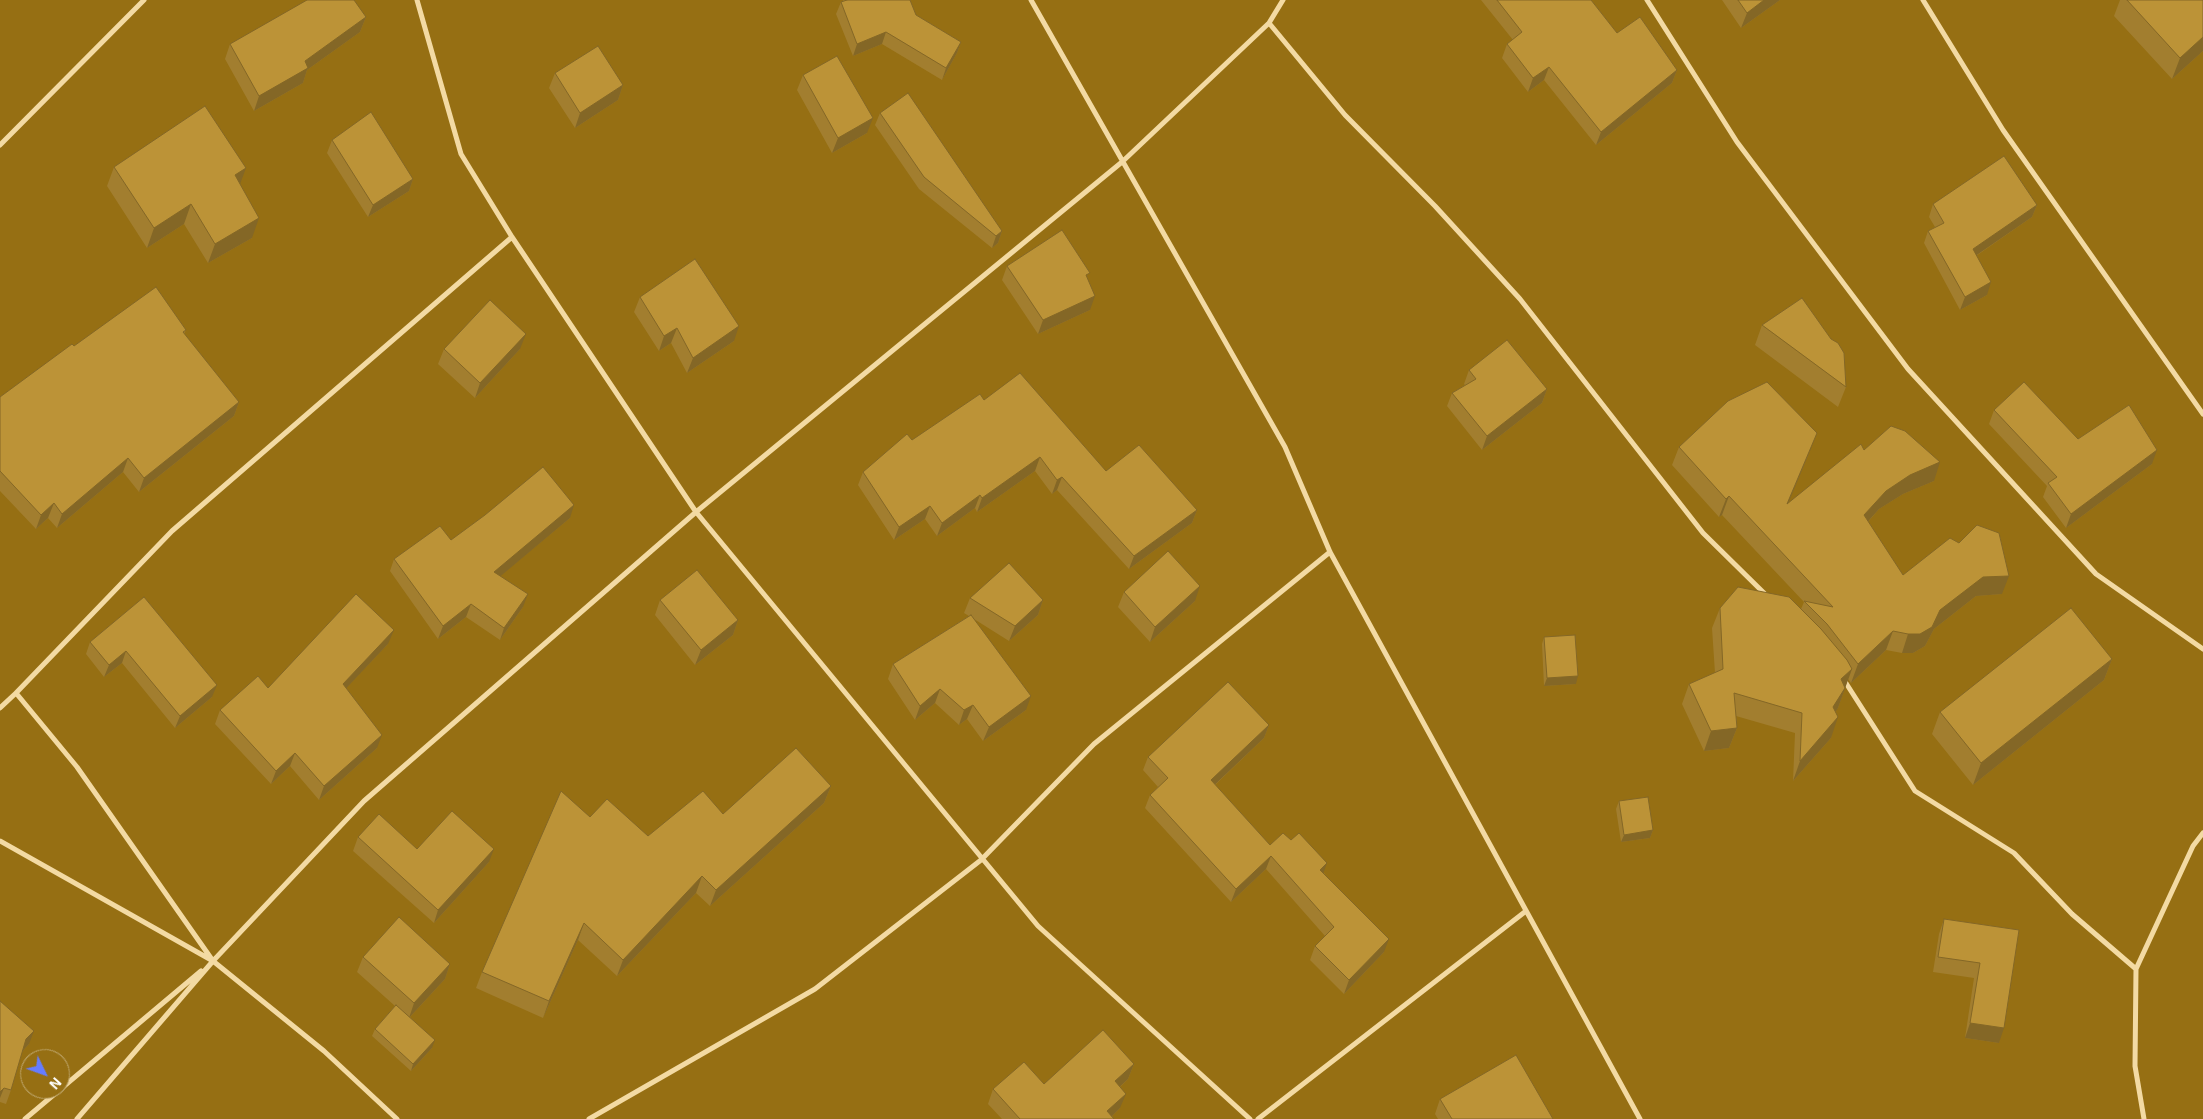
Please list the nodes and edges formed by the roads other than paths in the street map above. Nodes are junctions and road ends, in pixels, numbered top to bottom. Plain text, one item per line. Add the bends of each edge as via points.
1 (144, 0) edge
2 (417, 0) edge
3 (1031, 0) edge
4 (1284, 0) edge
5 (1647, 0) edge
6 (1923, 0) edge
7 (1269, 23) junction
8 (0, 145) edge
9 (1122, 162) junction
10 (512, 236) junction
11 (2203, 414) edge
12 (696, 512) junction
13 (1330, 552) junction
14 (1769, 598) edge
15 (2203, 649) edge
16 (1838, 672) edge
17 (16, 693) junction
18 (0, 708) edge
19 (2203, 833) edge
20 (0, 841) edge
21 (982, 860) junction
22 (1526, 911) junction
23 (213, 961) junction
24 (2136, 969) junction
25 (25, 1119) edge
26 (77, 1119) edge
27 (397, 1119) edge
28 (589, 1119) edge
29 (1250, 1119) edge
30 (1258, 1119) edge
31 (1640, 1119) edge
32 (2144, 1119) edge

1 - 8 street
2 - 10 street via 461,154
3 - 9 street
4 - 7 street
5 - 15 street via 1737,142 1908,369 2096,574
6 - 11 street via 2003,130
7 - 9 street
7 - 14 street via 1344,115 1435,206 1520,299 1703,533
9 - 12 street
9 - 13 street via 1285,447
10 - 12 street
10 - 17 street via 172,532
12 - 21 street
12 - 23 street via 364,800
13 - 21 street via 1094,744
13 - 22 street
16 - 24 street via 1915,791 2014,853 2072,914
17 - 18 street
17 - 23 street via 76,767
19 - 24 street via 2193,846
20 - 23 street
21 - 28 street via 815,989
21 - 29 street via 1038,926
22 - 30 street
22 - 31 street
23 - 25 street
23 - 26 street
23 - 27 street via 324,1051
24 - 32 street via 2135,1066

